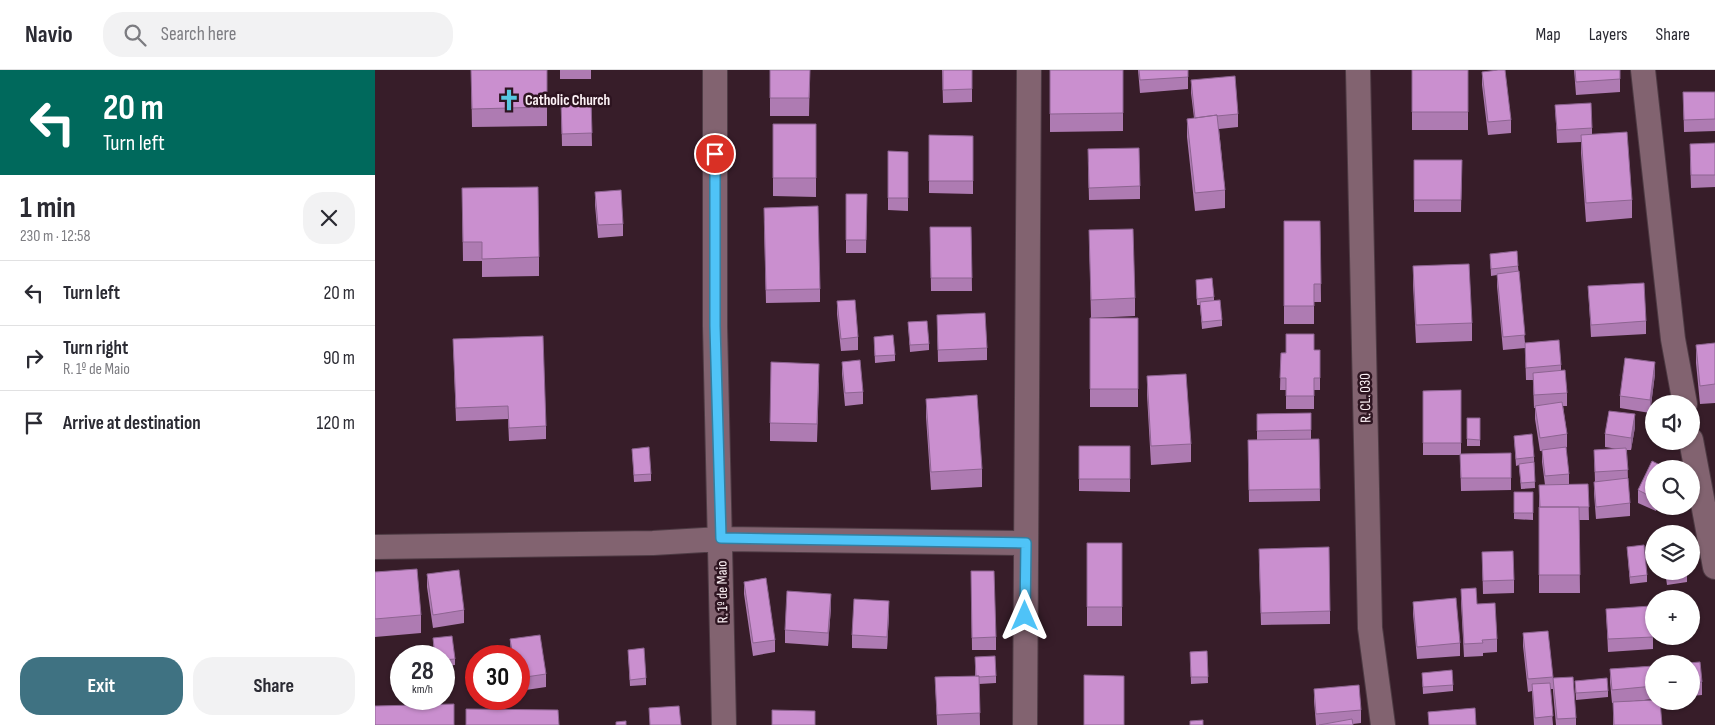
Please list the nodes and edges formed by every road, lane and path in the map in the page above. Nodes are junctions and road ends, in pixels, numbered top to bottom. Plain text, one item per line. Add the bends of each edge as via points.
1 (715, 70) edge
2 (1029, 70) edge
3 (1358, 70) edge
4 (1643, 70) edge
5 (1683, 395) edge
6 (1693, 450) edge
7 (721, 538) junction
8 (1026, 543) junction
9 (375, 547) edge
10 (1715, 567) edge
11 (724, 725) edge
12 (1025, 725) edge
13 (1383, 725) edge

1 - 7 street, R. 1º de Maio via 715,326
2 - 8 street
3 - 13 street, R. CL. 030 via 1370,628
4 - 5 street via 1673,339
6 - 10 street
7 - 8 street
7 - 9 street via 653,543
7 - 11 street, R. 1º de Maio
8 - 12 street

